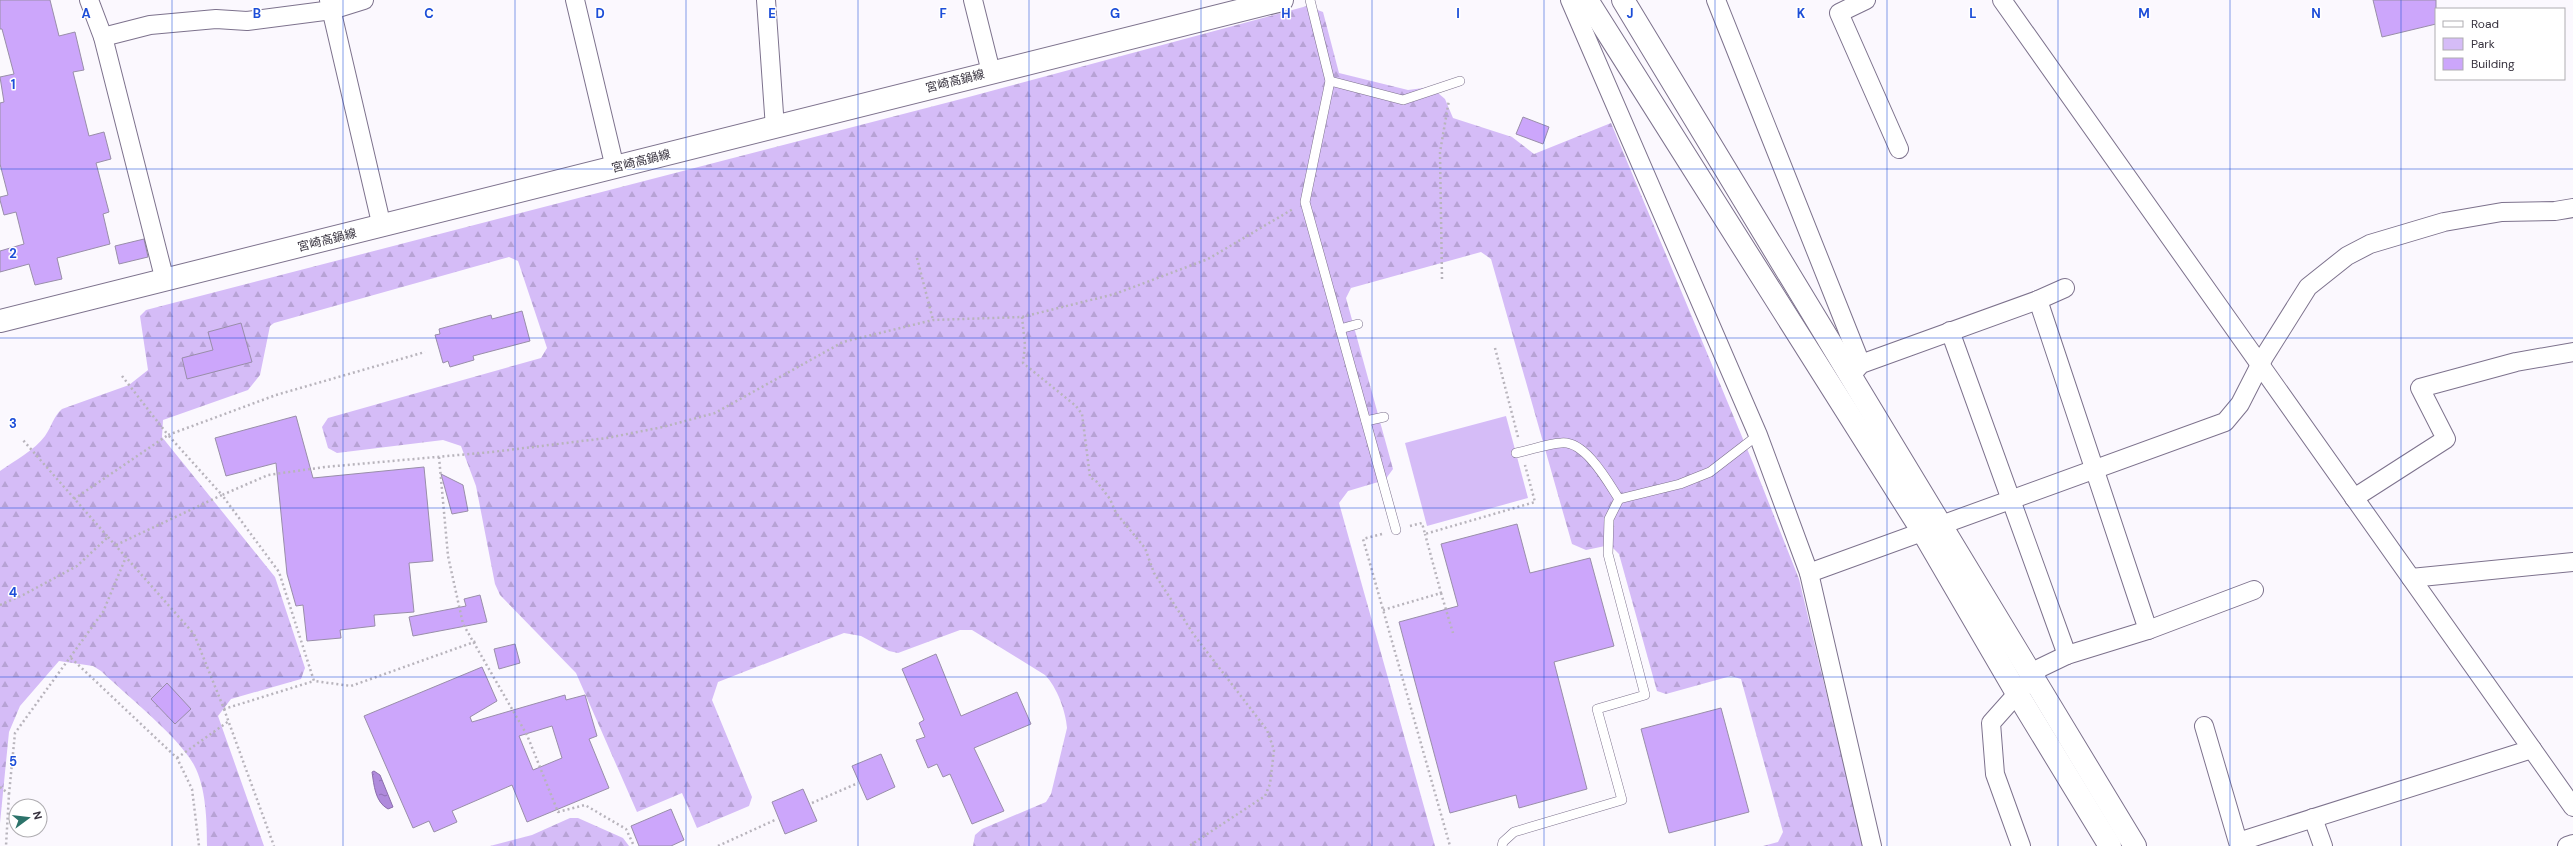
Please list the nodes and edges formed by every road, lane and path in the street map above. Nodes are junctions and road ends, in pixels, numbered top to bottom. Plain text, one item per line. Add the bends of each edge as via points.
1 (89, 0) edge
2 (364, 0) edge
3 (575, 0) edge
4 (766, 0) edge
5 (973, 0) edge
6 (1282, 0) edge
7 (1310, 0) edge
8 (1570, 0) edge
9 (1587, 0) edge
10 (1623, 0) edge
11 (1716, 0) edge
12 (1866, 0) edge
13 (2002, 0) edge
14 (331, 5) edge
15 (102, 37) junction
16 (991, 72) junction
17 (1330, 81) junction
18 (1456, 83) joint
19 (774, 128) junction
20 (1899, 148) dead end
21 (615, 168) junction
22 (1305, 202) junction
23 (2573, 208) edge
24 (382, 227) junction
25 (917, 258) dead end
26 (1442, 279) dead end
27 (165, 281) junction
28 (2065, 288) dead end
29 (2038, 300) junction
30 (1022, 317) junction
31 (933, 320) junction
32 (0, 321) edge
33 (1358, 324) dead end
34 (1340, 329) junction
35 (1950, 331) junction
36 (1495, 348) dead end
37 (425, 352) dead end
38 (2573, 352) edge
39 (2261, 366) junction
40 (1856, 370) junction
41 (122, 376) dead end
42 (1384, 417) dead end
43 (1366, 421) junction
44 (168, 435) junction
45 (1758, 435) junction
46 (22, 439) dead end
47 (1519, 453) junction
48 (439, 457) junction
49 (2095, 470) junction
50 (222, 495) junction
51 (1619, 498) junction
52 (2354, 498) junction
53 (74, 499) junction
54 (2011, 500) junction
55 (1932, 529) junction
56 (1396, 530) junction
57 (1425, 534) junction
58 (108, 537) junction
59 (116, 546) junction
60 (126, 557) junction
61 (2573, 562) edge
62 (1810, 574) junction
63 (2411, 578) junction
64 (2254, 590) dead end
65 (1441, 593) junction
66 (0, 605) edge
67 (1383, 610) junction
68 (2148, 630) junction
69 (1453, 633) dead end
70 (475, 642) junction
71 (2068, 655) junction
72 (71, 658) junction
73 (2032, 678) junction
74 (314, 681) junction
75 (2018, 695) junction
76 (224, 709) junction
77 (229, 721) junction
78 (2204, 726) dead end
79 (2532, 749) junction
80 (177, 758) junction
81 (858, 783) dead end
82 (0, 787) edge
83 (9, 794) junction
84 (812, 803) dead end
85 (2573, 807) edge
86 (2313, 818) junction
87 (777, 819) dead end
88 (2573, 844) edge
89 (6, 846) edge
90 (199, 846) edge
91 (274, 846) edge
92 (634, 846) edge
93 (718, 846) edge
94 (1189, 846) edge
95 (1450, 846) edge
96 (1502, 846) edge
97 (1872, 846) edge
98 (2021, 846) edge
99 (2110, 846) edge
100 (2135, 846) edge
101 (2323, 846) edge
102 (2567, 846) edge

1 - 15 street
2 - 14 street
3 - 21 street
4 - 19 street
5 - 16 street
6 - 16 street, 宮崎高鍋線
7 - 17 lane
8 - 45 street
9 - 55 street
10 - 40 street
11 - 40 street
12 - 20 street via 1839,13
13 - 39 street
14 - 15 street via 247,21 216,19 150,25
14 - 24 street
15 - 27 street
16 - 19 street, 宮崎高鍋線
17 - 18 lane via 1403,100
17 - 22 lane
18 - 26 path via 1440,152
19 - 21 street, 宮崎高鍋線
21 - 24 street, 宮崎高鍋線
22 - 30 path via 1208,259 1115,294
22 - 34 lane
23 - 39 street via 2495,213 2444,222 2370,244 2347,256 2308,287
24 - 27 street, 宮崎高鍋線
25 - 31 path
27 - 32 street, 宮崎高鍋線
28 - 29 street
29 - 35 street
29 - 49 street
30 - 31 path
30 - 94 path via 1025,345 1023,363 1076,406 1082,414 1090,477 1110,499 1116,513 1145,548 1158,580 1194,635 1267,730 1274,750 1270,784 1265,796
31 - 48 path via 843,342 715,413 607,438
33 - 34 lane
34 - 43 lane
35 - 40 street
35 - 54 street
36 - 47 path
37 - 44 path via 276,395
38 - 52 street via 2516,362 2420,388 2446,439
39 - 49 street via 2240,404 2225,422
39 - 52 street
40 - 55 street
41 - 44 path
42 - 43 lane
43 - 56 lane
44 - 50 path
44 - 53 path
45 - 51 lane via 1710,472 1680,484
45 - 62 street
46 - 53 path
47 - 51 lane via 1563,442 1585,452
47 - 57 path via 1535,502
48 - 50 path via 268,475
48 - 70 path via 448,556 463,624
49 - 54 street
49 - 68 street
50 - 59 path
50 - 74 path via 280,572
51 - 96 lane via 1609,519 1608,554 1645,695 1597,709 1622,800 1514,832
52 - 63 street
53 - 58 path
54 - 55 street
54 - 71 street
55 - 62 street
55 - 73 street
55 - 75 street
56 - 57 path via 1422,523
56 - 67 path via 1363,539
57 - 65 path
58 - 59 path
58 - 66 path via 77,566
59 - 60 path
60 - 72 path via 103,612
60 - 76 path via 194,634
61 - 63 street
62 - 97 street
63 - 79 street
64 - 68 street
65 - 67 path
65 - 69 path
67 - 95 path
68 - 71 street
70 - 74 path via 351,686
70 - 92 path via 527,735 558,812 585,805 626,829
71 - 73 street via 2040,668
72 - 80 path
72 - 83 path via 15,733
73 - 75 street
73 - 100 street
74 - 76 path
75 - 98 street via 1991,723 1995,774
75 - 99 street
76 - 77 path
77 - 80 path
77 - 91 path
78 - 86 street via 2238,842
79 - 85 street
79 - 86 street
80 - 90 path via 192,789
81 - 84 path
82 - 83 path
83 - 89 path
86 - 101 street
87 - 93 path
88 - 102 street

